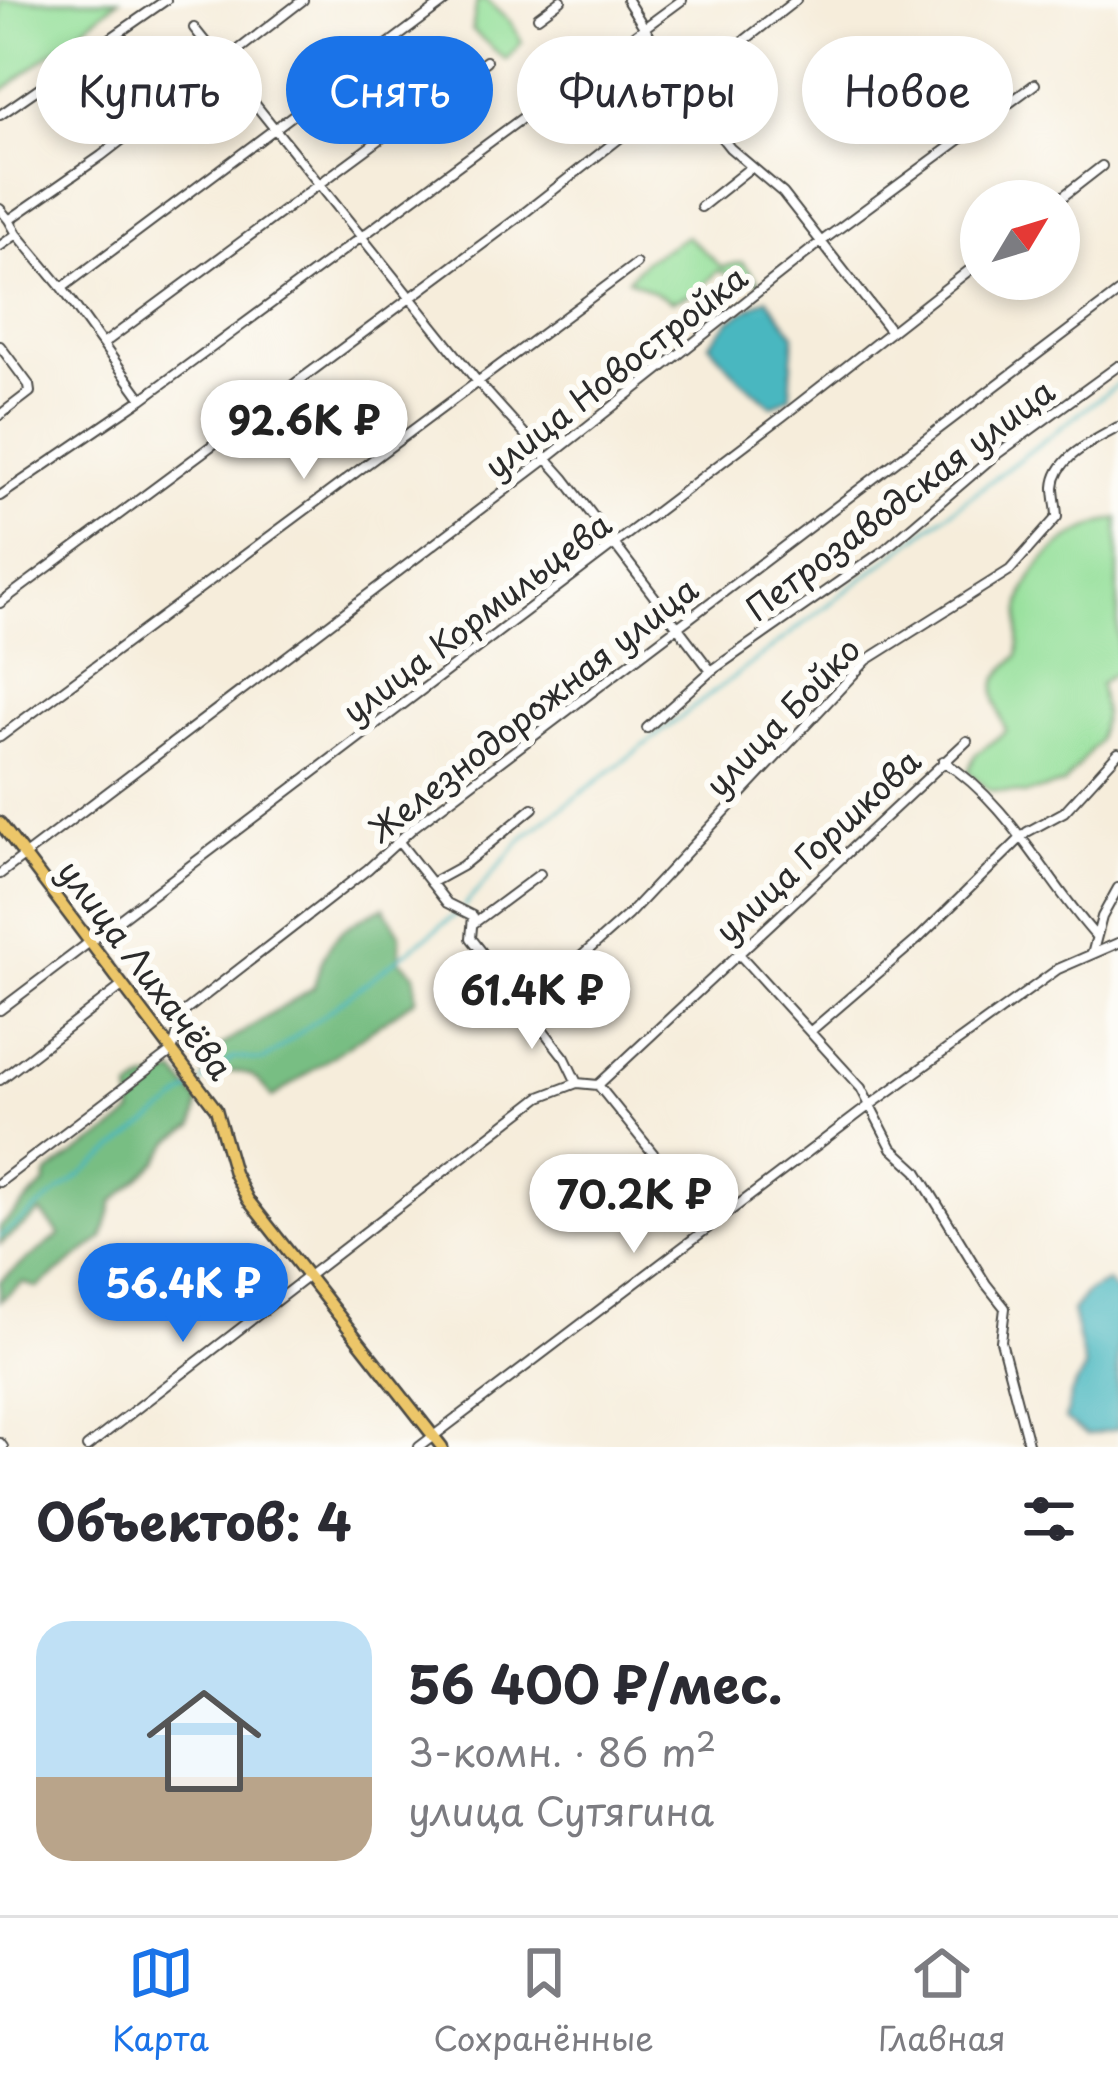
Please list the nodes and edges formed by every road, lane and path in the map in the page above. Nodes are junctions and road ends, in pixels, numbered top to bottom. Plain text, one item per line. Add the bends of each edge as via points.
1 (166, 0) edge
2 (303, 0) edge
3 (447, 0) edge
4 (561, 0) edge
5 (626, 0) edge
6 (682, 0) edge
7 (796, 0) edge
8 (538, 17) dead end
9 (194, 28) dead end
10 (641, 28) junction
11 (200, 36) edge
12 (255, 36) edge
13 (646, 36) edge
14 (749, 36) edge
15 (1035, 84) dead end
16 (262, 112) edge
17 (0, 115) edge
18 (274, 127) junction
19 (116, 144) edge
20 (372, 144) edge
21 (611, 144) edge
22 (730, 144) edge
23 (1102, 166) dead end
24 (750, 168) junction
25 (319, 183) junction
26 (1080, 183) edge
27 (701, 207) dead end
28 (0, 209) edge
29 (9, 220) junction
30 (17, 234) junction
31 (361, 235) junction
32 (822, 242) junction
33 (0, 246) edge
34 (636, 264) dead end
35 (960, 277) edge
36 (62, 288) junction
37 (1118, 293) edge
38 (410, 295) junction
39 (890, 330) junction
40 (103, 344) junction
41 (0, 346) edge
42 (1118, 366) edge
43 (477, 381) junction
44 (142, 399) junction
45 (0, 415) edge
46 (1118, 427) edge
47 (545, 460) junction
48 (0, 496) edge
49 (615, 543) junction
50 (0, 602) edge
51 (678, 628) junction
52 (711, 671) junction
53 (647, 728) dead end
54 (0, 737) edge
55 (967, 741) dead end
56 (1118, 753) edge
57 (943, 761) junction
58 (533, 808) dead end
59 (0, 823) edge
60 (1019, 840) junction
61 (399, 842) junction
62 (24, 855) junction
63 (0, 874) edge
64 (540, 874) dead end
65 (431, 883) junction
66 (1118, 888) edge
67 (474, 923) junction
68 (1095, 935) junction
69 (89, 941) junction
70 (1118, 943) edge
71 (1093, 951) junction
72 (739, 954) junction
73 (122, 986) junction
74 (524, 1007) junction
75 (0, 1010) edge
76 (812, 1030) junction
77 (172, 1052) junction
78 (0, 1080) edge
79 (577, 1083) junction
80 (598, 1085) junction
81 (865, 1109) junction
82 (0, 1181) edge
83 (711, 1225) junction
84 (306, 1277) junction
85 (438, 1442) edge
86 (87, 1447) edge
87 (419, 1447) edge
88 (1029, 1447) edge

1 - 17 street
2 - 12 street
3 - 18 street
4 - 8 street
5 - 10 street
6 - 10 street
7 - 14 street
9 - 11 street
10 - 13 street
10 - 31 street
15 - 32 street, улица Новостройка
16 - 18 street
18 - 25 street
18 - 36 street
19 - 29 street
20 - 25 street
21 - 38 street
22 - 24 street
23 - 26 street
24 - 27 street
24 - 32 street via 783,193
25 - 31 street
25 - 40 street
28 - 29 street
29 - 30 street
30 - 33 street
30 - 36 street
31 - 38 street
31 - 44 street
32 - 39 street
32 - 47 street, улица Новостройка
34 - 43 street
35 - 39 street, улица Кормильцева
36 - 40 street
37 - 51 street, Железнодорожная улица
38 - 43 street
38 - 50 street
39 - 49 street, улица Кормильцева
40 - 44 street
41 - 45 street via 30,392
42 - 52 street, Петрозаводская улица via 883,551
43 - 47 street
43 - 54 street
44 - 48 street
46 - 74 street, улица Бойко via 1061,467 1057,518 1010,570 867,660 628,915
47 - 49 street
47 - 62 street, улица Новостройка
49 - 51 street
49 - 69 street, улица Кормильцева
51 - 52 street
51 - 61 street, Железнодорожная улица
52 - 53 street, Петрозаводская улица
55 - 57 street, улица Горшкова
56 - 60 street via 1064,812
57 - 60 street via 1000,811
57 - 72 street, улица Горшкова
58 - 65 street
59 - 62 main road, улица Лихачёва
60 - 68 street
60 - 76 street
61 - 65 street
61 - 77 street, Железнодорожная улица via 185,1011
62 - 63 street, улица Новостройка
62 - 69 main road, улица Лихачёва
64 - 67 street
65 - 67 street
66 - 68 street
67 - 74 street via 471,938
68 - 71 street
69 - 73 main road, улица Лихачёва
69 - 75 street, улица Кормильцева
70 - 71 street
71 - 81 street
72 - 76 street
72 - 80 street, улица Горшкова
73 - 77 main road, улица Лихачёва
73 - 78 street
74 - 79 street
76 - 81 street via 861,1088
77 - 82 street, Железнодорожная улица
77 - 84 main road, улица Лихачёва via 216,1109 248,1200
79 - 80 street
79 - 84 street via 540,1097
80 - 83 street
81 - 83 street
81 - 88 street via 917,1171 1005,1308 1001,1341
83 - 85 street
84 - 85 main road, улица Лихачёва
84 - 86 street
85 - 87 street

